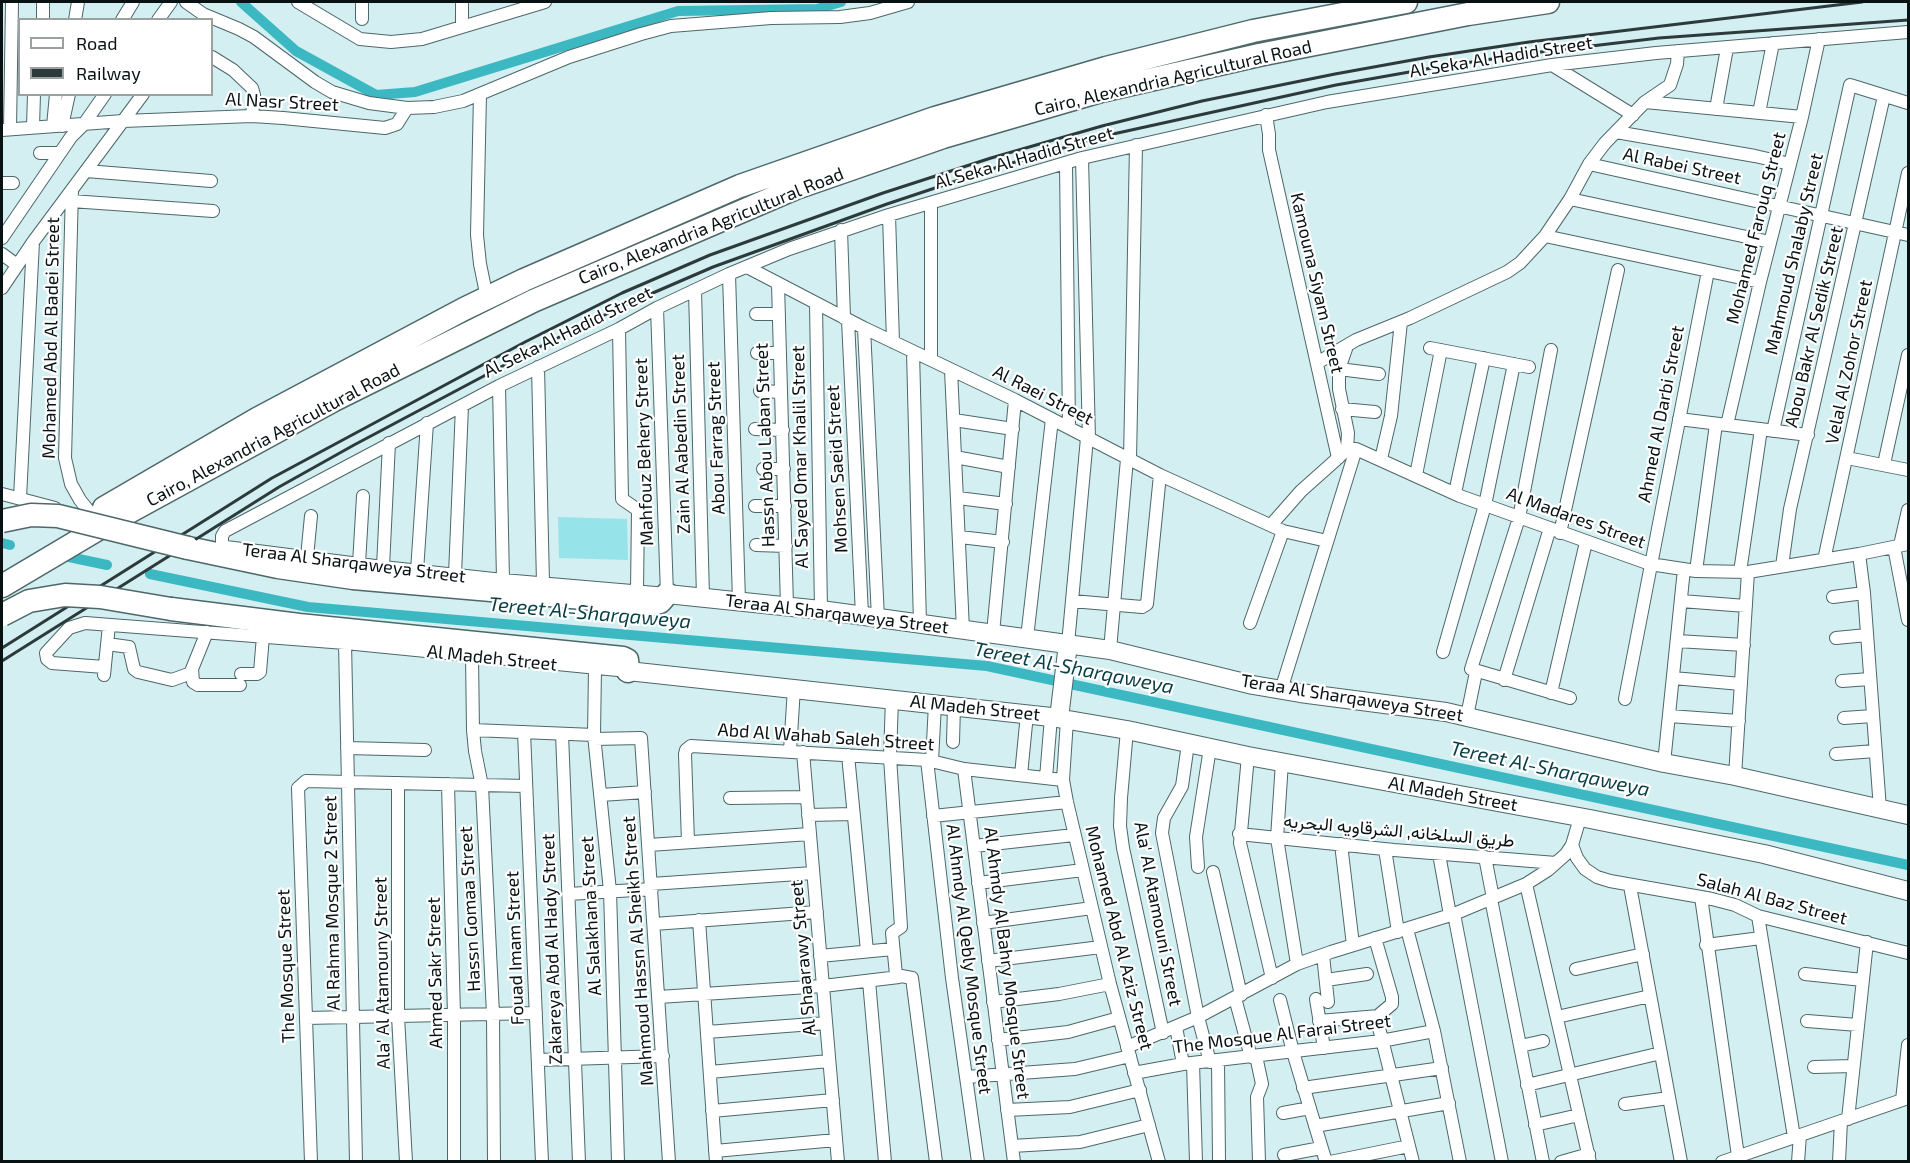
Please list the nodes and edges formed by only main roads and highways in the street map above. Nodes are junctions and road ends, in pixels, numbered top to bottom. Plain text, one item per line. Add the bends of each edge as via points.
1 (1406, 2) edge
2 (1548, 2) edge
3 (2, 521) edge
4 (2, 570) edge
5 (2, 586) edge
6 (667, 594) joint
7 (2, 615) edge
8 (1067, 649) junction
9 (628, 671) joint
10 (1060, 714) junction
11 (1908, 815) edge
12 (1908, 891) edge

1 - 4 highway, Cairo, Alexandria Agricultural Road via 1254,31 1106,68 935,118 740,186 486,298 257,419
2 - 5 highway, Cairo, Alexandria Agricultural Road via 1270,53 1101,91 943,137 796,188 533,301 334,400
3 - 6 highway, bridge via 31,515 58,516 278,567 353,578 652,604
6 - 8 main road, Teraa Al Sharqaweya Street via 993,633
7 - 9 highway, bridge via 29,602 65,595 100,597 318,627 617,657 627,660
8 - 10 main road
8 - 11 main road, Teraa Al Sharqaweya Street via 1110,650 1281,690 1467,716
9 - 10 main road, Al Madeh Street via 1028,714
10 - 12 main road, Al Madeh Street via 1248,756 1764,854

